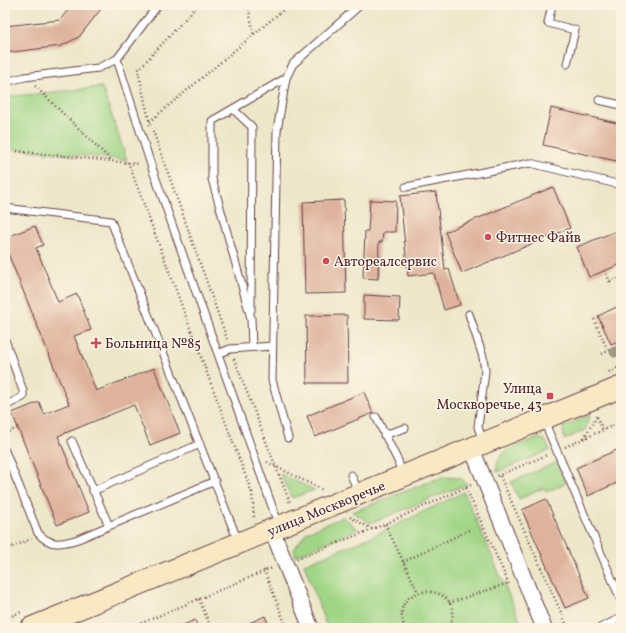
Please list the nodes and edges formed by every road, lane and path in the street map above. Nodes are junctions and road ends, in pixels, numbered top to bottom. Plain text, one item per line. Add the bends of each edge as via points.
1 (158, 5) edge
2 (198, 5) edge
3 (248, 5) edge
4 (360, 5) edge
5 (552, 5) edge
6 (254, 36) dead end
7 (117, 59) junction
8 (567, 64) dead end
9 (25, 77) junction
10 (286, 78) junction
11 (5, 82) edge
12 (599, 100) dead end
13 (621, 105) edge
14 (232, 109) junction
15 (149, 122) dead end
16 (5, 150) edge
17 (112, 161) junction
18 (128, 162) junction
19 (151, 165) junction
20 (621, 185) edge
21 (406, 187) dead end
22 (5, 208) edge
23 (606, 270) dead end
24 (621, 278) edge
25 (610, 281) junction
26 (611, 286) dead end
27 (469, 314) dead end
28 (251, 318) junction
29 (594, 319) dead end
30 (5, 340) edge
31 (621, 344) edge
32 (272, 346) junction
33 (252, 347) junction
34 (608, 351) junction
35 (218, 354) junction
36 (602, 354) dead end
37 (621, 387) edge
38 (5, 406) edge
39 (603, 414) dead end
40 (597, 416) junction
41 (376, 417) dead end
42 (544, 419) junction
43 (621, 422) edge
44 (18, 428) dead end
45 (405, 428) dead end
46 (603, 430) junction
47 (5, 434) edge
48 (384, 436) junction
49 (288, 438) dead end
50 (584, 438) junction
51 (72, 441) dead end
52 (200, 444) junction
53 (234, 446) junction
54 (478, 447) junction
55 (5, 451) edge
56 (557, 451) junction
57 (255, 456) junction
58 (351, 475) dead end
59 (500, 475) junction
60 (403, 477) junction
61 (215, 481) junction
62 (484, 481) junction
63 (466, 488) junction
64 (323, 490) dead end
65 (93, 491) junction
66 (252, 493) dead end
67 (360, 495) junction
68 (348, 515) dead end
69 (386, 524) junction
70 (109, 526) junction
71 (276, 529) junction
72 (372, 529) junction
73 (469, 530) dead end
74 (40, 535) junction
75 (239, 543) junction
76 (5, 550) edge
77 (403, 562) junction
78 (286, 563) junction
79 (264, 570) junction
80 (509, 583) junction
81 (512, 590) dead end
82 (418, 592) junction
83 (199, 599) junction
84 (621, 600) edge
85 (449, 603) junction
86 (621, 618) edge
87 (31, 628) edge
88 (130, 628) edge
89 (211, 628) edge
90 (287, 628) edge
91 (311, 628) edge
92 (405, 628) edge
93 (449, 628) edge
94 (544, 628) edge
95 (568, 628) edge
96 (600, 628) edge

1 - 7 lane
2 - 15 path via 138,70
3 - 6 path
4 - 10 lane via 293,64
5 - 8 lane via 548,24 575,30
7 - 9 lane via 98,68
7 - 19 lane
9 - 11 lane
9 - 17 path
10 - 14 lane
10 - 32 lane via 278,131
12 - 13 lane
14 - 28 lane via 252,127
14 - 28 lane via 212,121 212,179
16 - 17 path
17 - 18 path
18 - 19 path
18 - 53 path
19 - 35 lane
20 - 21 lane via 530,163
22 - 52 lane via 111,221
23 - 25 path
24 - 25 path
25 - 26 path
27 - 54 lane via 483,357 485,372
28 - 33 lane
29 - 34 path
30 - 38 lane via 23,396
31 - 34 path
32 - 33 lane
32 - 49 lane via 272,380
33 - 35 lane via 230,349
34 - 36 path
35 - 57 lane
37 - 42 main road, улица Москворечье
39 - 40 path
40 - 46 path
40 - 50 path
41 - 48 lane
42 - 54 main road, улица Москворечье
42 - 56 lane
43 - 46 path
44 - 47 path
45 - 48 lane
46 - 50 path
48 - 60 lane via 398,461
50 - 56 path
51 - 65 lane
52 - 61 lane
52 - 65 lane
53 - 57 path
53 - 66 path
54 - 60 main road, улица Москворечье
54 - 62 street
55 - 74 lane
56 - 59 path
56 - 84 lane
57 - 64 path
57 - 71 lane
58 - 67 lane
59 - 62 path
59 - 95 path
60 - 67 main road, улица Москворечье
61 - 70 lane
61 - 75 lane
62 - 63 path
62 - 94 street
63 - 69 path
63 - 80 path
65 - 70 lane
67 - 71 main road, улица Москворечье
68 - 72 path
69 - 72 path
69 - 77 path
70 - 74 lane via 65,543 53,543
71 - 75 main road, улица Москворечье
71 - 78 street
72 - 78 path
73 - 77 path
74 - 76 path
75 - 87 main road, улица Москворечье
77 - 82 path
78 - 79 path
78 - 91 street
79 - 83 path
79 - 90 path
80 - 81 path
80 - 85 path
82 - 85 path via 432,590 440,593
82 - 92 path via 408,598 404,605 402,613
83 - 88 path
83 - 89 path
85 - 93 path via 452,614
86 - 96 lane

